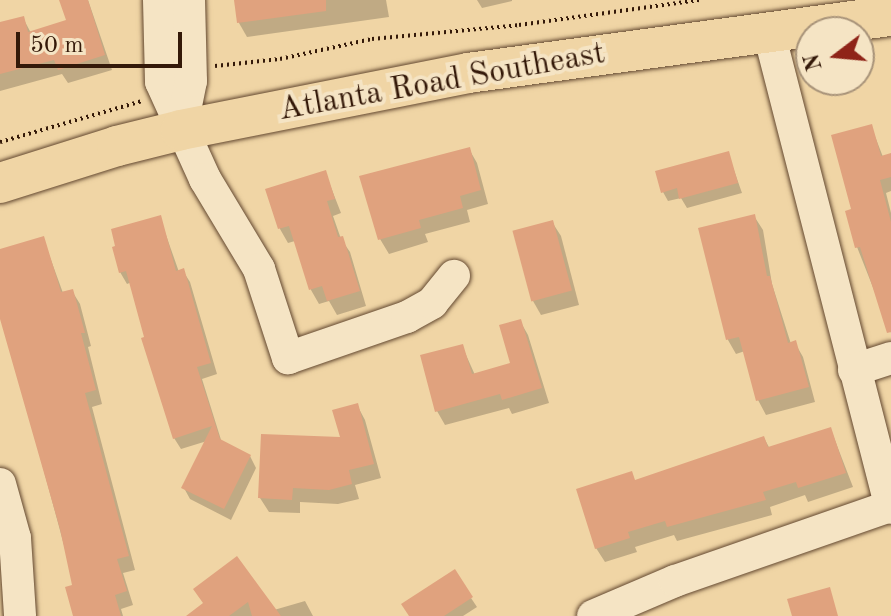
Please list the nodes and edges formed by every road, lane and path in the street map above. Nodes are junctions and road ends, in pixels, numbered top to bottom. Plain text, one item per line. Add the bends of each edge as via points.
1 (159, 0) edge
2 (189, 0) edge
3 (699, 0) edge
4 (891, 16) edge
5 (769, 33) junction
6 (178, 87) junction
7 (181, 130) junction
8 (0, 142) edge
9 (0, 183) edge
10 (454, 276) dead end
11 (891, 358) edge
12 (854, 370) junction
13 (0, 484) edge
14 (891, 507) edge
15 (20, 616) edge
16 (593, 616) edge

1 - 6 street via 161,82
2 - 6 street
3 - 6 path via 372,39 280,59 216,66
4 - 5 main road, Atlanta Road Southeast
5 - 7 main road, Atlanta Road Southeast via 468,73
5 - 12 street
6 - 7 street
6 - 8 path
7 - 9 main road, Atlanta Road Southeast
7 - 10 street via 259,269 288,358 407,317 432,303
11 - 12 street
12 - 14 street
13 - 15 street via 15,538
14 - 16 street via 675,581

